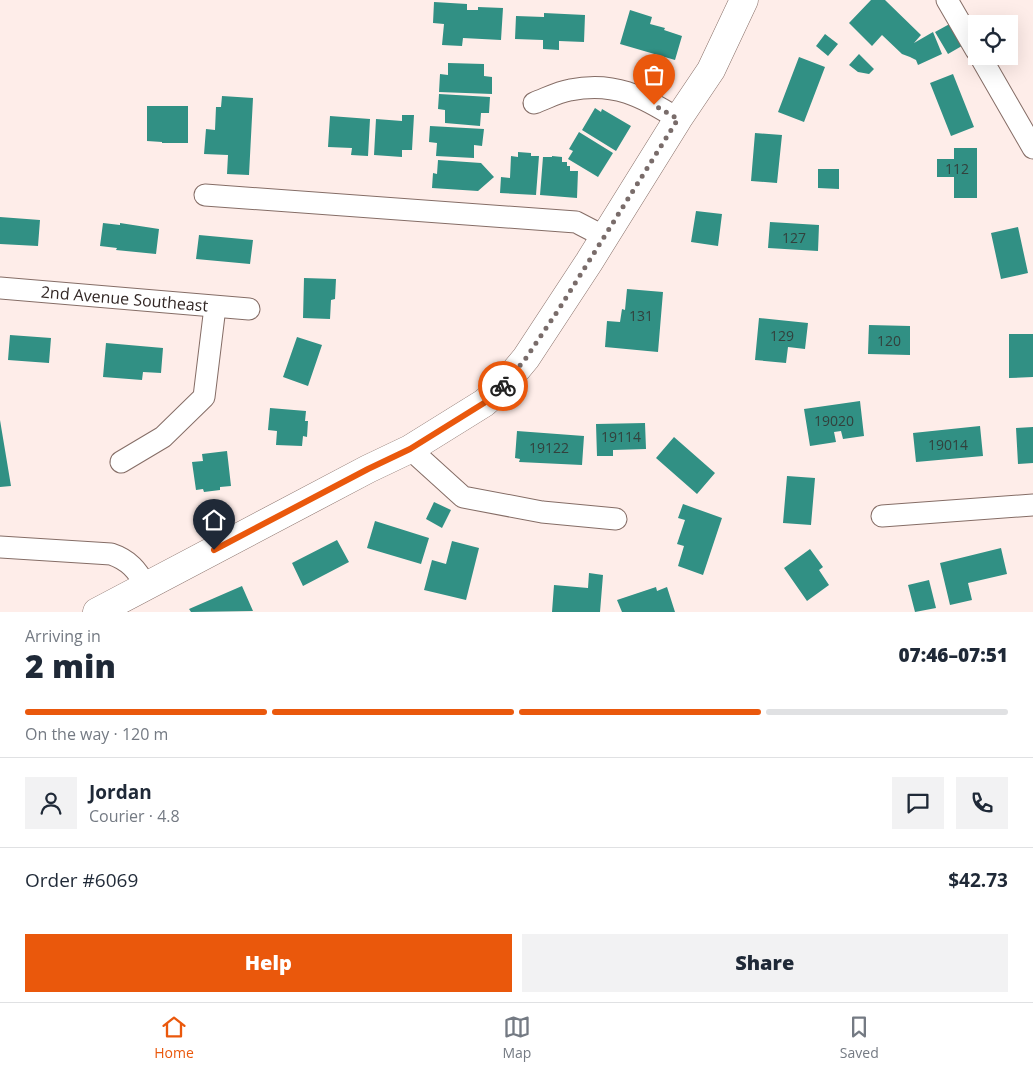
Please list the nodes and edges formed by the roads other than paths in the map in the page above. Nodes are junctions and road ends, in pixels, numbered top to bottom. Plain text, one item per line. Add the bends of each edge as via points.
1 (744, 0) edge
2 (947, 0) edge
3 (968, 36) edge
4 (985, 65) edge
5 (534, 103) dead end
6 (678, 119) junction
7 (1033, 148) edge
8 (205, 195) dead end
9 (605, 237) junction
10 (0, 288) edge
11 (215, 306) junction
12 (249, 310) dead end
13 (410, 449) junction
14 (121, 462) dead end
15 (1033, 505) edge
16 (882, 516) dead end
17 (616, 519) dead end
18 (0, 547) edge
19 (146, 586) junction
20 (97, 612) edge

1 - 6 street via 711,70
2 - 3 street
4 - 7 street
5 - 6 street via 568,90 596,86 624,91
6 - 9 street
8 - 9 street via 576,222
9 - 13 street via 532,350 502,387 484,403
10 - 11 street, 2nd Avenue Southeast
11 - 12 street, 2nd Avenue Southeast
11 - 14 street via 204,397 163,437
13 - 17 street via 464,496 542,512
13 - 19 street
15 - 16 street
18 - 19 street via 111,554 133,567
19 - 20 street

